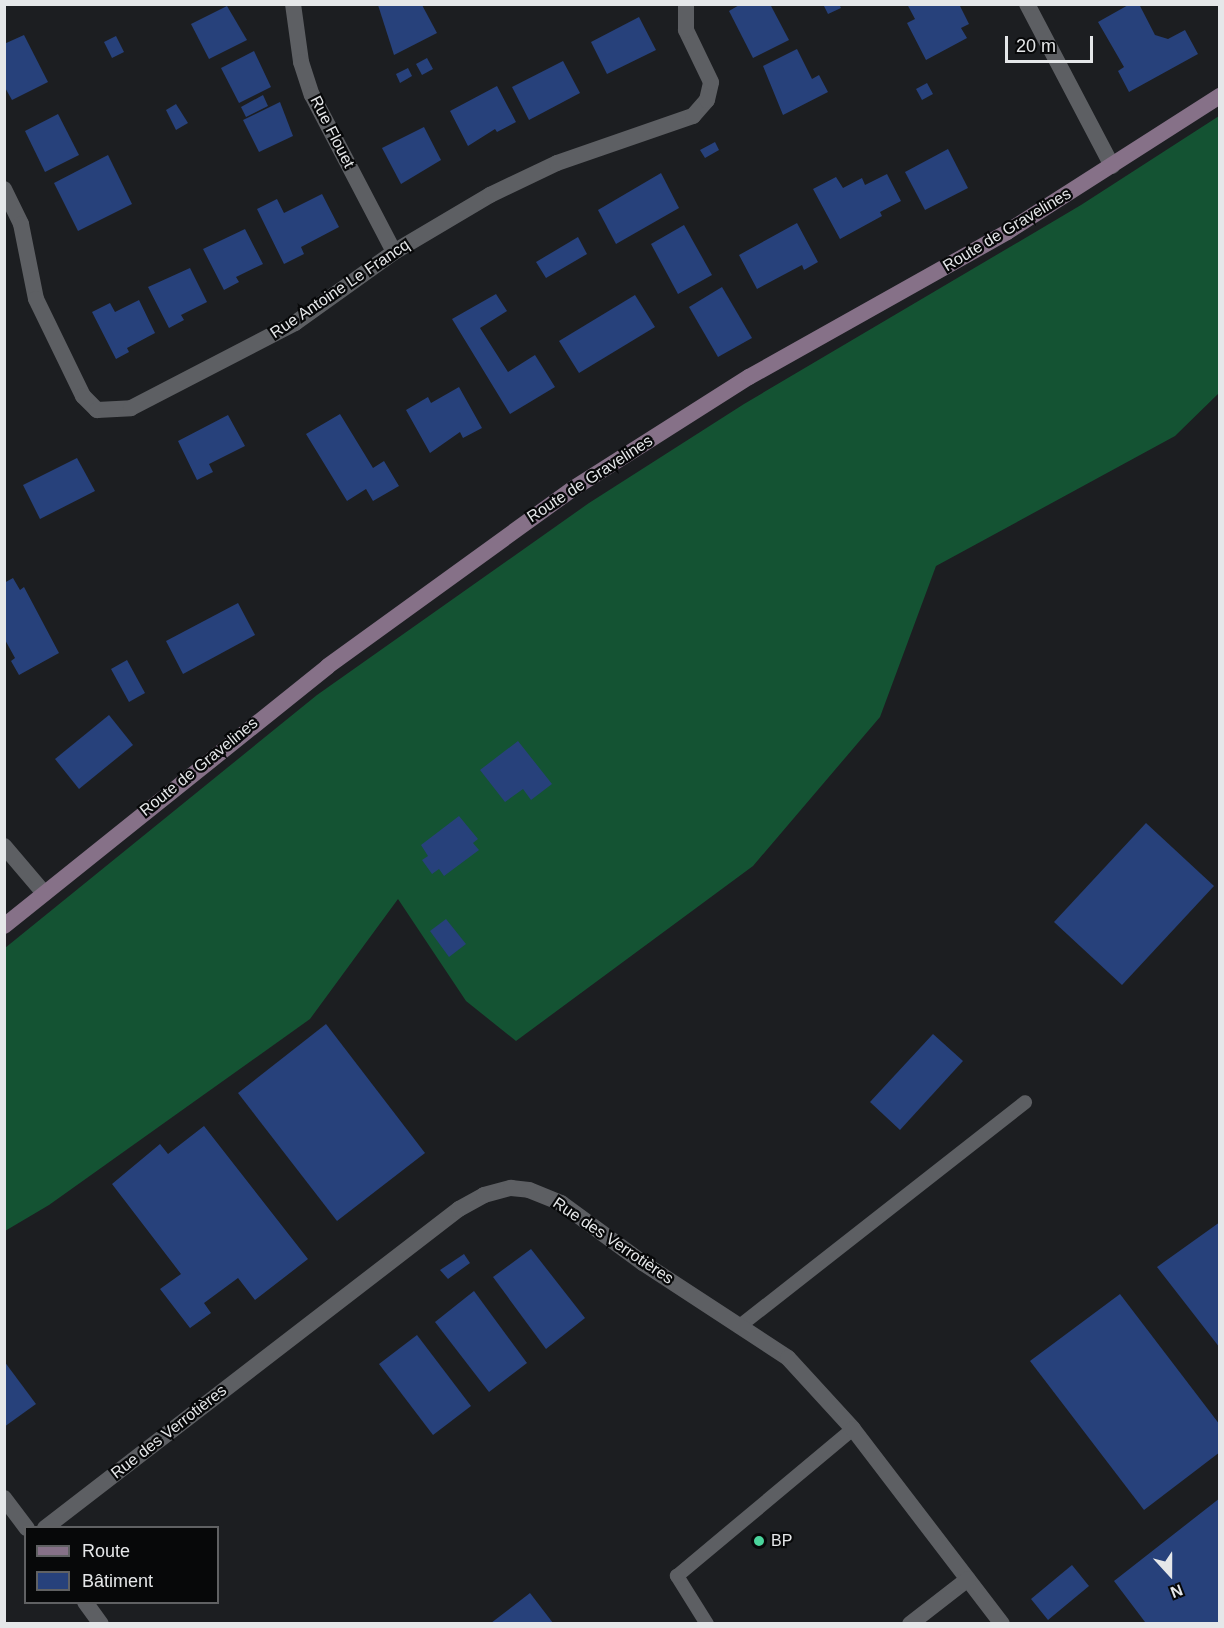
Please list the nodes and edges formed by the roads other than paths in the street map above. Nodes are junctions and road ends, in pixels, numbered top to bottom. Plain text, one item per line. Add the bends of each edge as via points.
1 (293, 4) edge
2 (686, 4) edge
3 (1027, 4) edge
4 (1220, 96) edge
5 (1112, 166) junction
6 (4, 189) edge
7 (394, 252) junction
8 (4, 846) edge
9 (44, 894) junction
10 (4, 926) edge
11 (1025, 1102) dead end
12 (741, 1325) junction
13 (853, 1429) junction
14 (4, 1498) edge
15 (26, 1526) edge
16 (46, 1526) edge
17 (968, 1579) junction
18 (87, 1604) edge
19 (101, 1623) edge
20 (707, 1623) edge
21 (910, 1623) edge
22 (1002, 1623) edge

1 - 7 street, Rue Flouet via 301,63 312,95
2 - 7 street, Rue Antoine Le Francq via 686,30 711,82 707,100 693,116 532,174
3 - 5 street
4 - 5 main road, Route de Gravelines
5 - 9 main road, Route de Gravelines via 970,254 700,407 574,488 337,660
6 - 7 street, Rue Antoine Le Francq via 21,224 36,298 49,329 83,396 97,410 108,412 131,408 284,329
8 - 9 street
9 - 10 main road, Route de Gravelines
11 - 12 lane
12 - 13 street, Rue des Verrotières via 795,1364
12 - 16 street, Rue des Verrotières via 643,1263 561,1203 530,1190 497,1189 459,1209
13 - 17 street, Rue des Verrotières
13 - 20 lane via 677,1576
14 - 15 street
17 - 21 street
17 - 22 street, Rue des Verrotières
18 - 19 street

